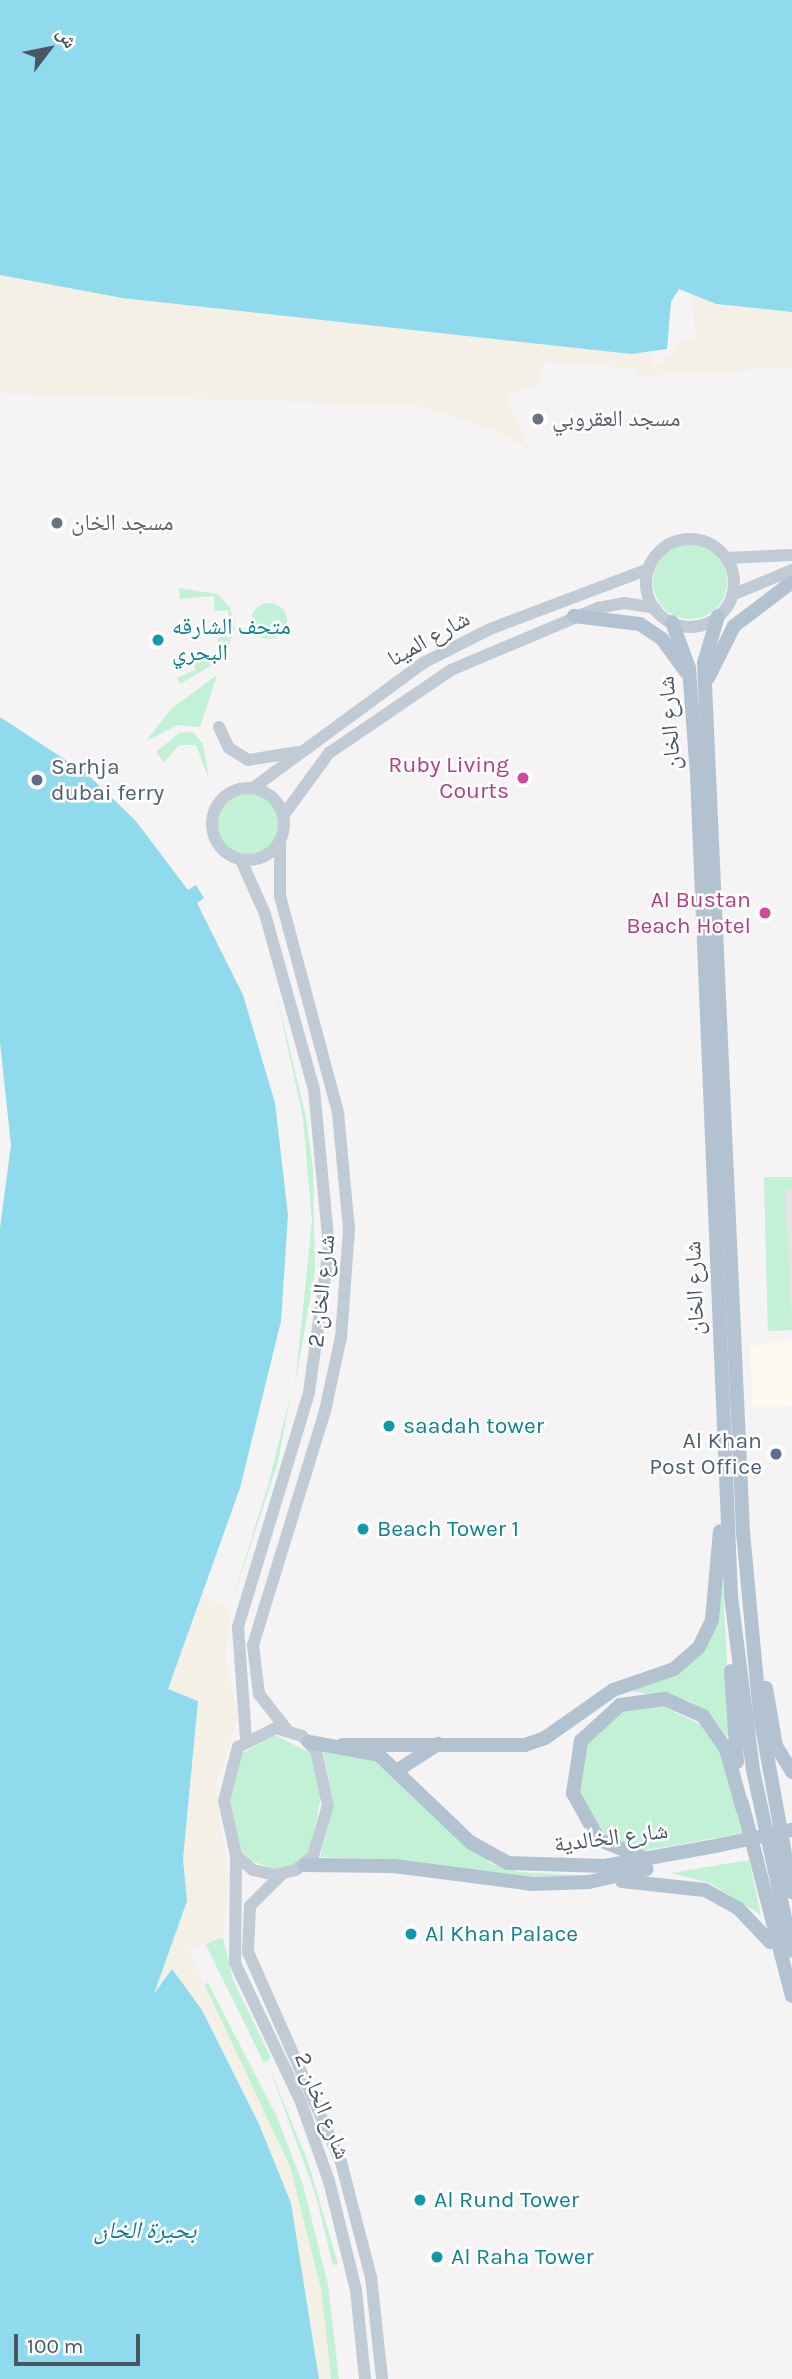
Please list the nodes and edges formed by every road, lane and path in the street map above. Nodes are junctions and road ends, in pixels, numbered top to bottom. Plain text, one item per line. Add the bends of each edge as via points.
1 (792, 555) edge
2 (726, 558) junction
3 (649, 569) junction
4 (792, 570) edge
5 (792, 582) edge
6 (732, 595) junction
7 (655, 608) junction
8 (573, 616) junction
9 (718, 616) junction
10 (672, 622) junction
11 (690, 682) junction
12 (706, 694) junction
13 (219, 727) dead end
14 (305, 750) junction
15 (253, 788) junction
16 (283, 816) junction
17 (279, 842) junction
18 (241, 860) junction
19 (725, 1484) junction
20 (727, 1522) junction
21 (746, 1566) junction
22 (731, 1596) junction
23 (751, 1640) junction
24 (287, 1730) junction
25 (246, 1739) junction
26 (309, 1742) junction
27 (438, 1744) junction
28 (342, 1745) junction
29 (398, 1770) junction
30 (792, 1772) edge
31 (743, 1810) junction
32 (792, 1830) edge
33 (792, 1839) edge
34 (721, 1849) junction
35 (236, 1855) junction
36 (653, 1858) junction
37 (305, 1865) junction
38 (281, 1875) junction
39 (589, 1882) junction
40 (792, 1892) edge
41 (786, 1955) edge
42 (792, 1996) edge
43 (365, 2379) edge
44 (382, 2379) edge

1 - 2 main road
2 - 3 main road via 708,542 682,540 661,550
2 - 6 main road
3 - 7 main road
3 - 14 main road, شارع المينا via 445,651 380,690
4 - 6 main road
5 - 12 main road via 734,626 717,653
6 - 9 main road
7 - 8 main road, شارع المينا via 616,604
7 - 10 main road
8 - 11 main road via 616,616 646,627 674,652
8 - 16 main road, شارع المينا via 470,661 387,710 320,763
9 - 10 main road via 696,626
9 - 12 main road, شارع الخان via 705,646
10 - 11 main road, شارع الخان
11 - 19 main road, شارع الخان
12 - 21 main road, شارع الخان
13 - 14 main road via 229,748 248,760
14 - 15 main road, شارع المينا
15 - 16 main road via 273,797
15 - 18 main road via 226,795 212,816 216,841
16 - 17 main road
17 - 18 main road via 263,857
17 - 24 main road, شارع الخان 2 via 280,897 338,1113 349,1229 341,1337 325,1411 253,1645 259,1695
18 - 25 main road, شارع الخان 2 via 265,914 314,1089 329,1248 309,1393 236,1637
19 - 20 main road, شارع الخان
19 - 27 main road via 714,1613 690,1657 662,1675 605,1694 534,1743
20 - 21 main road via 733,1562
20 - 22 main road, شارع الخان
21 - 23 main road, شارع الخان
22 - 31 main road via 732,1718
22 - 41 main road, شارع الخان via 753,1770
23 - 30 main road via 764,1671 776,1746
23 - 40 main road, شارع الخان
24 - 25 main road via 262,1730
24 - 26 main road
25 - 35 main road via 231,1759 224,1790 226,1831
26 - 28 main road, شارع الخالدية
26 - 37 main road via 322,1763 328,1805 319,1846
27 - 28 main road
27 - 29 main road
28 - 29 main road, شارع الخالدية via 368,1749
29 - 36 main road, شارع الخالدية via 470,1842 508,1863 561,1869
31 - 36 main road via 726,1749 703,1716 654,1698 612,1709 578,1748 574,1801 599,1840 625,1854
31 - 41 main road
32 - 34 main road, شارع الخالدية, bridge
33 - 34 main road, شارع الخالدية
34 - 36 main road, شارع الخالدية
34 - 39 main road, شارع الخالدية
35 - 38 main road via 253,1870
35 - 43 main road, شارع الخان 2 via 234,1963 297,2094 330,2181 356,2290
37 - 38 main road
37 - 39 main road, شارع الخالدية via 394,1866 515,1883
38 - 44 main road, شارع الخان 2 via 250,1906 248,1952 345,2173 371,2277
39 - 41 main road via 665,1881 705,1889 748,1916
41 - 42 main road

